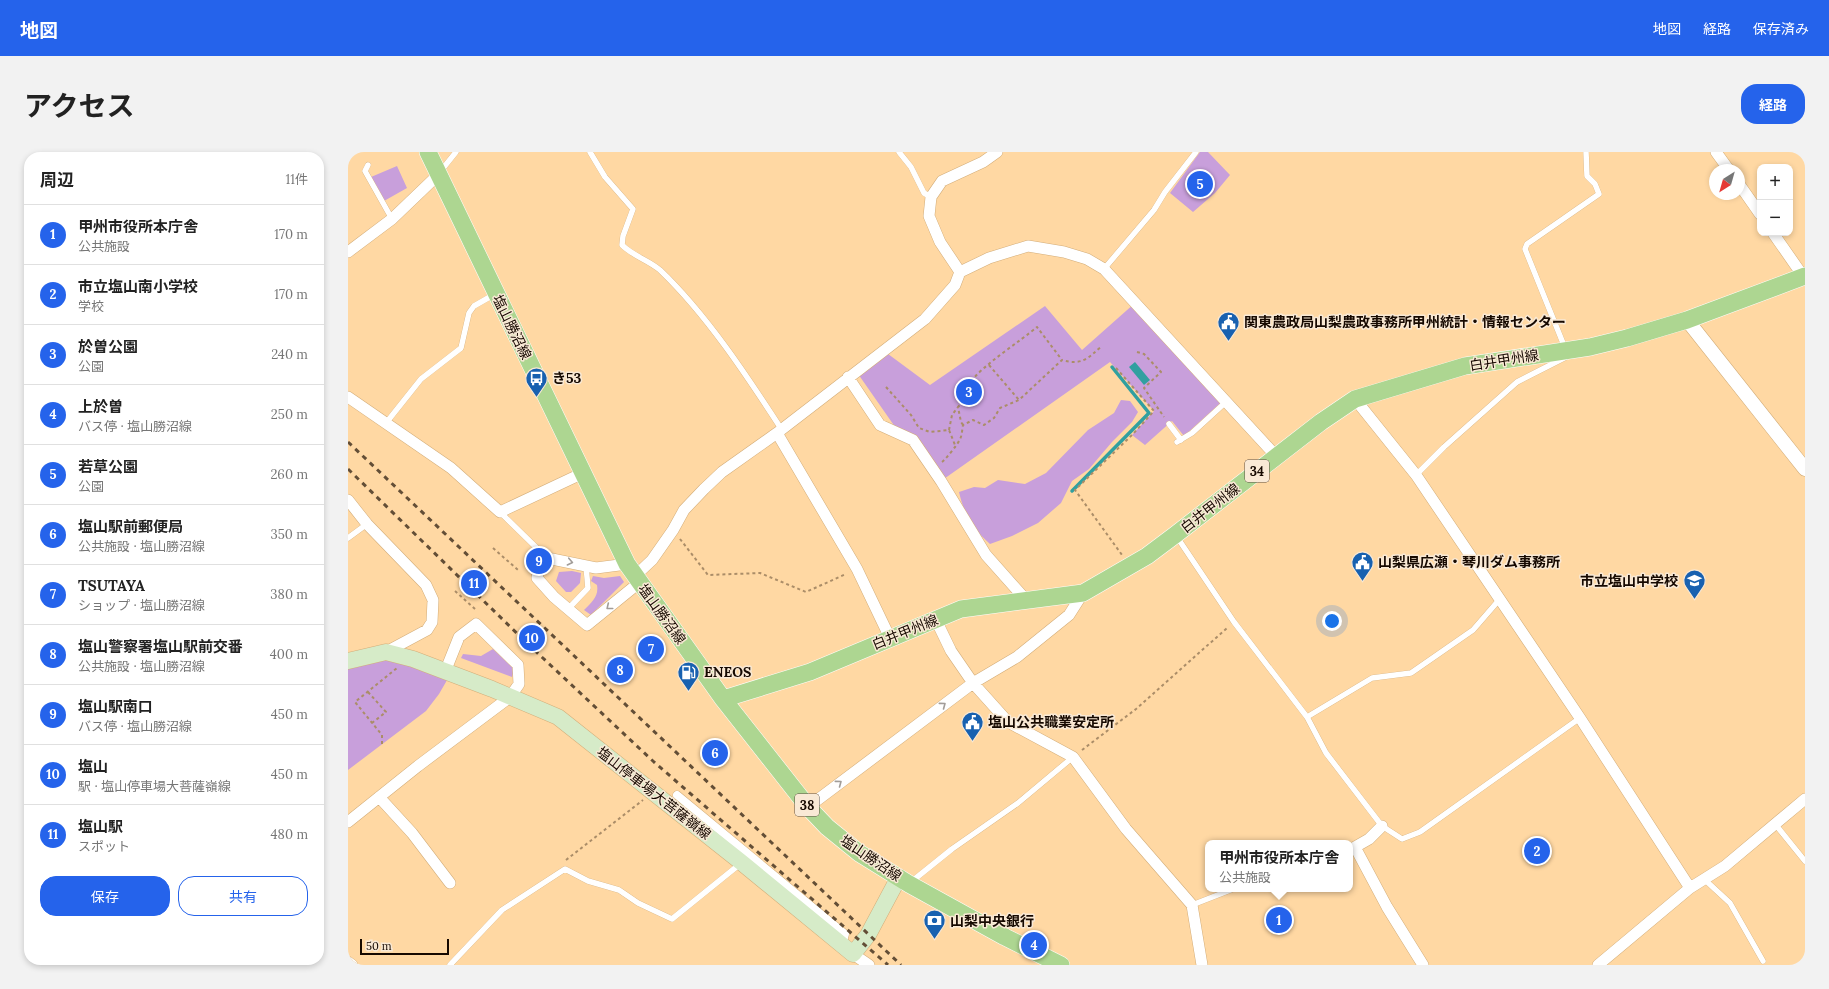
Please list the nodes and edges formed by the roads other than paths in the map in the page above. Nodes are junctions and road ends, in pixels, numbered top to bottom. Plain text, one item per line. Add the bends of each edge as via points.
1 (428, 152) edge
2 (456, 152) edge
3 (590, 152) edge
4 (899, 152) edge
5 (997, 152) edge
6 (1196, 152) edge
7 (1586, 152) edge
8 (1716, 152) edge
9 (1725, 164) edge
10 (368, 165) dead end
11 (439, 174) junction
12 (1745, 193) edge
13 (931, 197) junction
14 (1757, 210) edge
15 (392, 219) junction
16 (1775, 236) edge
17 (348, 252) edge
18 (1104, 269) junction
19 (960, 272) junction
20 (1804, 276) edge
21 (496, 293) junction
22 (1687, 320) junction
23 (1590, 347) junction
24 (1566, 351) junction
25 (848, 377) junction
26 (348, 397) edge
27 (1355, 399) junction
28 (1227, 401) junction
29 (386, 423) junction
30 (1169, 424) road end
31 (780, 432) junction
32 (1276, 456) junction
33 (1805, 469) edge
34 (583, 472) junction
35 (1416, 475) junction
36 (348, 500) edge
37 (500, 512) junction
38 (367, 524) junction
39 (1175, 535) junction
40 (348, 538) edge
41 (547, 558) junction
42 (586, 566) junction
43 (634, 574) junction
44 (1083, 593) junction
45 (1499, 600) junction
46 (1027, 601) junction
47 (568, 609) junction
48 (936, 620) junction
49 (890, 638) junction
50 (386, 652) junction
51 (348, 661) edge
52 (445, 672) junction
53 (973, 683) junction
54 (510, 696) junction
55 (723, 699) junction
56 (1307, 717) junction
57 (1580, 718) junction
58 (1074, 757) junction
59 (677, 795) dead end
60 (379, 798) junction
61 (1805, 799) edge
62 (808, 807) junction
63 (348, 822) edge
64 (1775, 824) junction
65 (1382, 826) junction
66 (1353, 847) edge
67 (1353, 850) edge
68 (1805, 861) edge
69 (741, 862) junction
70 (1704, 879) junction
71 (904, 881) junction
72 (450, 883) dead end
73 (1690, 888) junction
74 (1225, 892) edge
75 (1192, 905) junction
76 (847, 950) junction
77 (1763, 961) dead end
78 (348, 962) edge
79 (352, 965) edge
80 (450, 965) edge
81 (869, 965) edge
82 (1061, 965) edge
83 (1202, 965) edge
84 (1423, 965) edge
85 (1598, 965) edge

1 - 11 main road, 塩山勝沼線 / 38
2 - 11 lane
3 - 31 lane via 605,177 633,209 622,245 660,270 693,307 743,371
4 - 13 lane via 912,167 924,193
5 - 13 street via 983,162 942,181
6 - 18 lane via 1154,210
7 - 24 lane via 1587,176 1595,184 1599,194 1527,244 1525,249
8 - 9 street
10 - 15 lane via 365,171
11 - 15 street
11 - 21 main road, 塩山勝沼線 / 38
12 - 14 street
13 - 19 street via 928,216 940,242
15 - 17 street
16 - 20 street
18 - 19 street via 1087,259 1064,252 1028,246 989,258
18 - 28 street
19 - 25 street via 955,285 925,319
20 - 22 main road, 白井甲州線 / 34
21 - 29 lane via 474,306 461,348 421,379
21 - 34 main road, 塩山勝沼線 / 38
22 - 23 main road, 白井甲州線 / 34
22 - 33 street
23 - 24 main road, 白井甲州線 / 34
23 - 35 lane via 1517,382
24 - 27 main road, 白井甲州線 / 34 via 1465,366
25 - 31 street
25 - 46 street via 880,425 913,440 986,556
26 - 29 street
27 - 32 main road, 白井甲州線 / 34
27 - 35 street
28 - 30 lane via 1192,433 1179,441
28 - 32 street
29 - 37 street via 451,468
31 - 43 street via 722,472 704,489 684,510 652,560
31 - 49 street via 857,569
32 - 39 main road, 白井甲州線 / 34
34 - 37 street
34 - 43 main road, 塩山勝沼線 / 38
35 - 45 street
36 - 38 street
37 - 41 lane
38 - 40 lane
38 - 50 street via 426,584 433,600 432,622 427,630
39 - 44 main road, 白井甲州線 / 34
39 - 56 lane via 1234,622
41 -> 42 street
41 - 47 street via 539,567 537,578
42 - 43 street
42 - 47 lane via 588,588
43 -> 47 street via 587,625
43 - 55 main road, 塩山勝沼線 / 38
44 - 46 main road, 白井甲州線 / 34
44 - 53 street via 1069,615 1016,657
45 - 56 lane via 1473,630 1411,673 1372,678
45 - 57 street
46 - 48 main road, 白井甲州線 / 34 via 962,609
48 - 49 main road, 白井甲州線 / 34
48 - 53 street via 951,651
49 - 55 main road, 白井甲州線 / 34 via 810,672
50 - 51 main road, 塩山停車場大菩薩嶺線
50 - 52 main road, 塩山停車場大菩薩嶺線
52 - 54 main road, 塩山停車場大菩薩嶺線
52 - 54 street via 459,638 476,624 518,665 519,684
53 - 58 street via 1008,722
62 -> 53 street
54 - 60 street
54 - 69 main road, 塩山停車場大菩薩嶺線 via 558,718
55 - 62 main road, 塩山勝沼線 / 38
56 - 65 lane via 1326,753
57 - 65 lane via 1420,832 1402,839
57 - 73 street
58 - 71 lane via 1018,803
58 - 75 street via 1126,828
59 - 76 street via 845,934
60 - 63 street
60 - 72 street via 412,833
61 - 64 street
62 - 71 main road, 塩山勝沼線 / 38 via 827,827 859,853
64 - 68 lane
64 - 70 street via 1725,866
65 - 66 street via 1369,839
67 - 84 street
69 - 76 main road, 塩山停車場大菩薩嶺線
69 - 80 lane via 672,919 638,903 619,890 588,881 565,869 502,910
70 - 73 street
70 - 77 lane via 1730,903
71 - 76 main road via 872,928
71 - 82 main road, 塩山勝沼線 / 38 via 1005,938
73 - 85 street
74 - 75 lane
75 - 83 street
76 - 81 street
78 - 79 street

